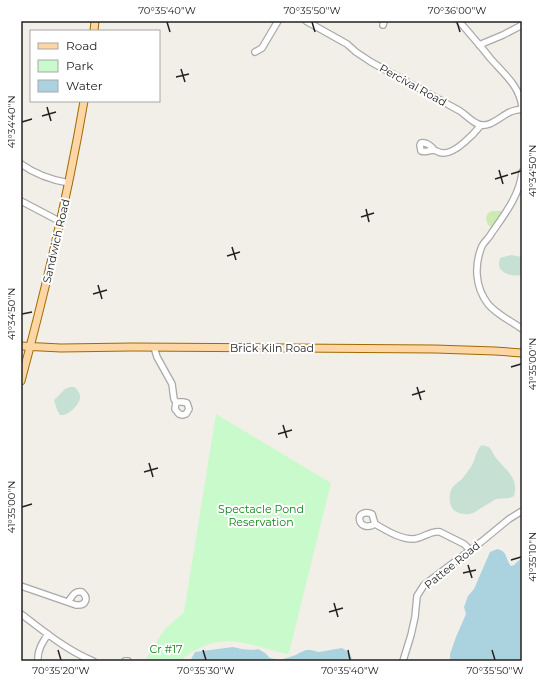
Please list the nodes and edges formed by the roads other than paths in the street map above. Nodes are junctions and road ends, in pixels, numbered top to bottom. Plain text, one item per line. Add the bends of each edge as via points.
1 (278, 21) edge
2 (306, 21) edge
3 (459, 21) edge
4 (522, 25) edge
5 (479, 45) junction
6 (255, 52) dead end
7 (84, 102) edge
8 (522, 108) edge
9 (481, 125) junction
10 (434, 150) dead end
11 (21, 164) edge
12 (522, 172) edge
13 (69, 183) junction
14 (21, 201) edge
15 (60, 222) junction
16 (522, 329) edge
17 (21, 346) edge
18 (30, 346) junction
19 (154, 347) junction
20 (522, 353) edge
21 (21, 381) edge
22 (176, 402) dead end
23 (522, 511) edge
24 (375, 524) dead end
25 (470, 550) junction
26 (21, 586) edge
27 (68, 602) dead end
28 (21, 614) edge
29 (48, 634) junction
30 (38, 661) edge
31 (93, 661) edge
32 (403, 661) edge

1 - 6 street via 262,48
2 - 9 street, Percival Road
3 - 5 street
4 - 5 street
5 - 8 street via 517,89
7 - 13 main road, Sandwich Road
8 - 9 street via 511,111 492,123
9 - 10 street via 470,138 449,152
11 - 13 street via 56,181
12 - 16 street via 517,191 483,244 478,258 477,277 480,291 488,304
13 - 15 main road, Sandwich Road
14 - 15 street
15 - 18 main road, Sandwich Road
17 - 18 main road, Brick Kiln Road
18 - 19 main road, Brick Kiln Road
18 - 21 main road, Sandwich Road
19 - 20 main road, Brick Kiln Road via 435,349
19 - 22 street via 172,384
23 - 25 street, Pattee Road
24 - 25 street via 402,538 413,539 440,532 464,544
25 - 32 street, Pattee Road via 424,585 417,596 415,617
26 - 27 street
28 - 29 street
29 - 30 street via 39,650
29 - 31 street

